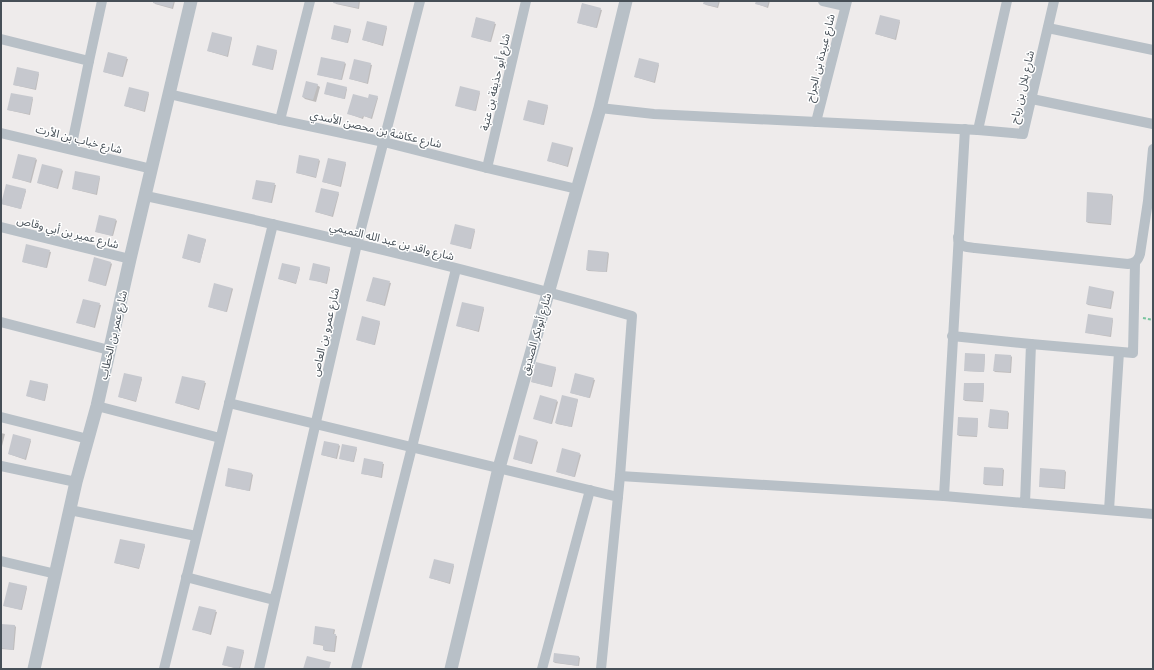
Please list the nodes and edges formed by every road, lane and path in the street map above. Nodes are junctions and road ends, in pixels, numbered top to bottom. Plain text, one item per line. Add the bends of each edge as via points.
1 (102, 1) edge
2 (191, 1) edge
3 (310, 1) edge
4 (420, 1) edge
5 (526, 1) edge
6 (626, 1) edge
7 (823, 1) edge
8 (1007, 1) edge
9 (1054, 1) edge
10 (846, 4) edge
11 (1048, 28) junction
12 (1, 39) edge
13 (1153, 50) edge
14 (89, 61) junction
15 (169, 94) junction
16 (1032, 99) junction
17 (600, 108) junction
18 (280, 120) junction
19 (816, 122) junction
20 (1153, 124) edge
21 (978, 130) junction
22 (1, 133) edge
23 (964, 133) junction
24 (384, 142) junction
25 (71, 149) junction
26 (1153, 149) edge
27 (487, 168) junction
28 (152, 169) junction
29 (577, 189) junction
30 (146, 196) junction
31 (1150, 202) edge
32 (273, 224) junction
33 (1, 227) edge
34 (357, 244) junction
35 (130, 260) junction
36 (1135, 262) junction
37 (456, 268) junction
38 (548, 292) junction
39 (1, 322) edge
40 (952, 336) junction
41 (1030, 344) junction
42 (109, 350) junction
43 (1119, 352) junction
44 (229, 403) junction
45 (97, 406) junction
46 (1, 417) edge
47 (315, 424) junction
48 (220, 438) junction
49 (88, 439) junction
50 (311, 443) junction
51 (412, 447) junction
52 (1, 466) edge
53 (499, 468) junction
54 (620, 476) junction
55 (76, 482) junction
56 (590, 490) junction
57 (618, 496) junction
58 (944, 496) junction
59 (1025, 503) junction
60 (70, 510) junction
61 (1109, 510) junction
62 (1153, 514) edge
63 (196, 536) junction
64 (1, 561) edge
65 (56, 574) junction
66 (186, 577) junction
67 (34, 669) edge
68 (164, 669) edge
69 (259, 669) edge
70 (356, 669) edge
71 (451, 669) edge
72 (542, 669) edge
73 (601, 669) edge

1 - 14 street
2 - 15 street, شارع عمر بن الخطاب
3 - 18 street
4 - 24 street, شارع عمرو بن العاص
5 - 27 street, شارع أبو حذيفة بن عتبة
6 - 17 street, شارع أبوبكر الصديق
7 - 10 street
8 - 21 street
9 - 11 street, شارع بلال بن رباح
10 - 19 street, شارع عبيدة بن الجراح
11 - 13 street
11 - 16 street, شارع بلال بن رباح
12 - 14 street
14 - 25 street
15 - 18 street, شارع عكاشة بن محصن الأسدي
15 - 28 street, شارع عمر بن الخطاب
16 - 20 street
16 - 21 street, شارع بلال بن رباح via 1024,134
17 - 19 street via 654,114
17 - 29 street, شارع أبوبكر الصديق
18 - 24 street, شارع عكاشة بن محصن الأسدي
19 - 23 street
21 - 23 street
22 - 25 street, شارع خباب بن الأرت
23 - 36 street via 958,240 960,244 975,248 1128,264
23 - 40 street
24 - 27 street, شارع عكاشة بن محصن الأسدي
24 - 34 street, شارع عمرو بن العاص
25 - 28 street, شارع خباب بن الأرت
26 - 31 street
27 - 29 street, شارع عكاشة بن محصن الأسدي
28 - 30 street, شارع عمر بن الخطاب
29 - 38 street, شارع أبوبكر الصديق
30 - 32 street, شارع واقد بن عبد الله التميمي
30 - 35 street, شارع عمر بن الخطاب
31 - 36 street via 1139,259
32 - 34 street, شارع واقد بن عبد الله التميمي
32 - 44 street
33 - 35 street, شارع عمير بن أبي وقاص
34 - 37 street, شارع واقد بن عبد الله التميمي
34 - 47 street, شارع عمرو بن العاص
35 - 42 street, شارع عمر بن الخطاب
36 - 43 street via 1133,353
37 - 38 street, شارع واقد بن عبد الله التميمي
37 - 51 street
38 - 53 street, شارع أبوبكر الصديق
38 - 54 street, شارع واقد بن عبد الله التميمي via 632,316
39 - 42 street
40 - 41 street
40 - 58 street
41 - 43 street
41 - 59 street
42 - 45 street, شارع عمر بن الخطاب
43 - 61 street
44 - 47 street
44 - 48 street
45 - 48 street
45 - 49 street, شارع عمر بن الخطاب
46 - 49 street
47 - 50 street, شارع عمرو بن العاص
47 - 51 street
48 - 63 street
49 - 55 street, شارع عمر بن الخطاب
50 - 66 street via 274,600
50 - 69 street, شارع عمرو بن العاص
51 - 53 street
51 - 70 street
52 - 55 street
53 - 56 street
53 - 71 street, شارع أبوبكر الصديق
54 - 57 street
54 - 58 street
55 - 60 street, شارع عمر بن الخطاب
56 - 57 street
56 - 72 street
57 - 73 street
58 - 59 street
59 - 61 street
60 - 63 street
60 - 65 street, شارع عمر بن الخطاب
61 - 62 street
63 - 66 street
64 - 65 street
65 - 67 street, شارع عمر بن الخطاب
66 - 68 street

